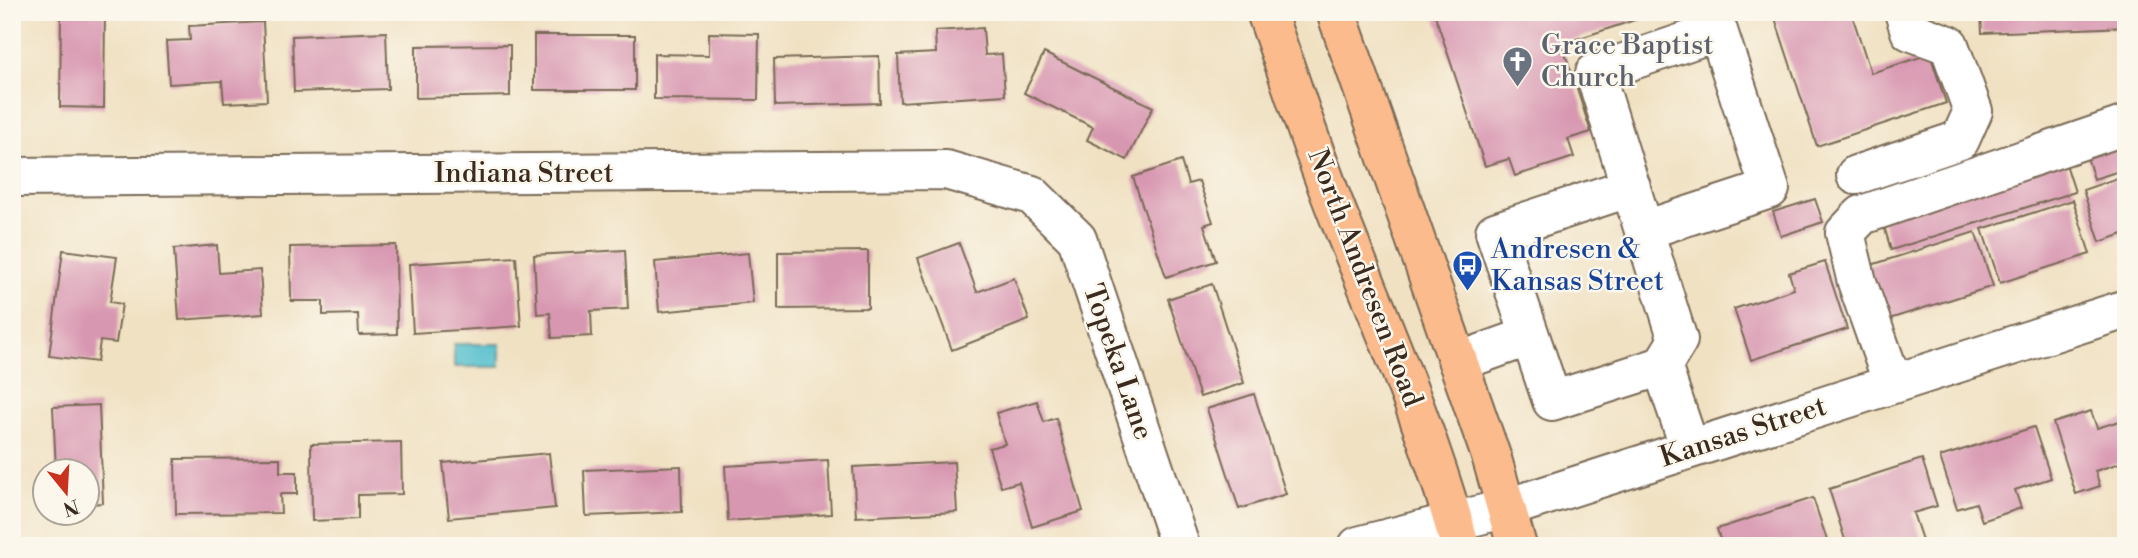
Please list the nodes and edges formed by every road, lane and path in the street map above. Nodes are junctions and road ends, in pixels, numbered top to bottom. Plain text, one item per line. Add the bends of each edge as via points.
1 (1266, 12) edge
2 (1336, 12) edge
3 (1904, 12) edge
4 (2126, 124) edge
5 (1856, 175) dead end
6 (12, 177) edge
7 (1631, 187) junction
8 (1032, 195) joint
9 (1645, 230) junction
10 (2126, 309) edge
11 (1530, 336) junction
12 (1458, 362) junction
13 (1662, 366) junction
14 (1893, 384) junction
15 (1690, 449) junction
16 (1507, 508) junction
17 (1457, 534) edge
18 (1180, 546) edge
19 (1358, 546) edge
20 (1517, 546) edge

1 - 17 main road, North Andresen Road via 1341,225 1397,357
2 - 12 main road, North Andresen Road
3 - 5 street via 1910,31 1949,45 1973,111 1960,140
4 - 14 street via 1862,215 1845,233
6 - 8 street, Indiana Street via 946,170
7 - 9 street
7 - 9 street via 1595,72 1718,31 1770,189
7 - 11 street via 1495,232
8 - 18 street, Topeka Lane via 1077,239
9 - 13 street via 1678,340
10 - 14 street, Kansas Street
11 - 12 street
11 - 13 street via 1552,401
12 - 16 main road, North Andresen Road
13 - 15 street
14 - 15 street, Kansas Street
15 - 16 street, Kansas Street
16 - 17 street, Kansas Street
16 - 20 main road, North Andresen Road
17 - 19 street, Kansas Street

